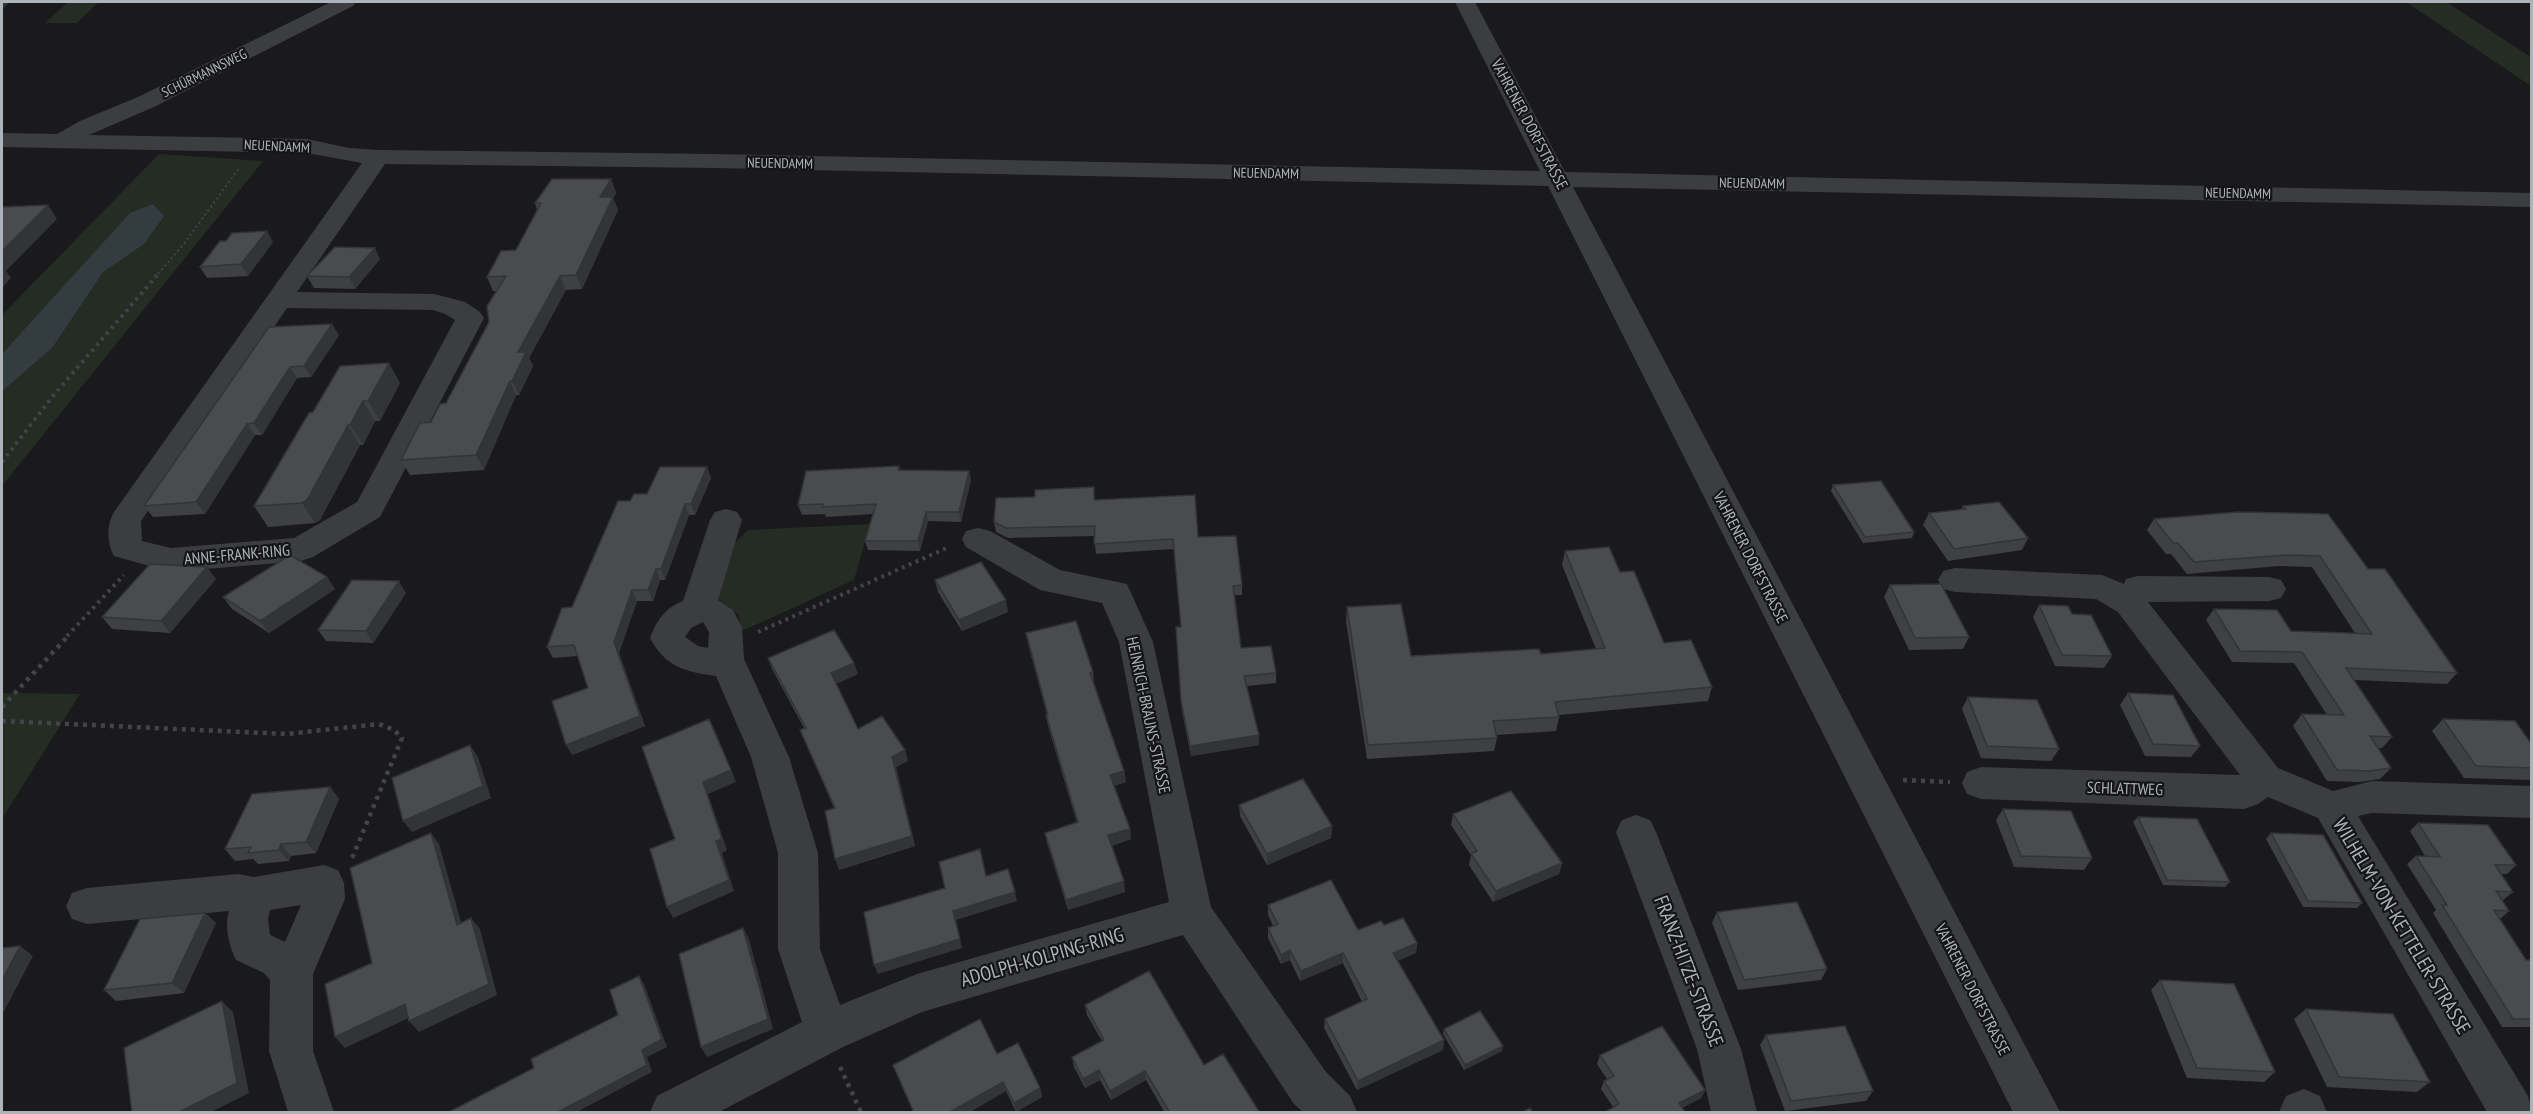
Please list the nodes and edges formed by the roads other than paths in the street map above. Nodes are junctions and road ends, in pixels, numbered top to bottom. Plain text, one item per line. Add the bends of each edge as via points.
1 (346, 2) edge
2 (1466, 2) edge
3 (2, 140) edge
4 (61, 141) junction
5 (379, 157) junction
6 (1559, 179) junction
7 (2532, 200) edge
8 (279, 300) junction
9 (726, 520) dead end
10 (978, 539) road end
11 (1955, 580) dead end
12 (2269, 589) dead end
13 (2130, 603) junction
14 (698, 609) junction
15 (726, 656) junction
16 (2264, 779) junction
17 (1981, 783) road end
18 (2532, 802) edge
19 (2332, 807) junction
20 (1636, 832) dead end
21 (254, 896) junction
22 (87, 906) dead end
23 (1192, 914) junction
24 (291, 974) junction
25 (827, 1032) junction
26 (311, 1113) edge
27 (673, 1113) edge
28 (1334, 1113) edge
29 (1734, 1113) edge
30 (2037, 1113) edge
31 (2512, 1113) edge

1 - 4 street, SCHÜRMANNSWEG
2 - 6 street, VAHRENER DORFSTRASSE
3 - 4 street, NEUENDAMM
4 - 5 street, NEUENDAMM via 307,146
5 - 6 street, NEUENDAMM
5 - 8 street, ANNE-FRANK-RING
6 - 7 street, NEUENDAMM
6 - 30 street, VAHRENER DORFSTRASSE
8 - 8 street, ANNE-FRANK-RING via 125,520 126,548 171,560 301,549 369,509 470,318 455,308 434,302
9 - 14 street
10 - 23 street, HEINRICH-BRAUNS-STRASSE via 1052,580 1115,593 1137,642
11 - 13 street via 2102,587
12 - 13 street via 2138,588
13 - 16 street
14 - 15 street via 718,616 726,628
14 - 15 street via 673,625 667,638 671,646 683,656
15 - 25 street via 770,757 798,853 799,949
16 - 17 street, SCHLATTWEG via 2244,793
16 - 19 street, WILHELM-VON-KETTELER-STRASSE
18 - 19 street via 2372,797
19 - 31 street, WILHELM-VON-KETTELER-STRASSE
20 - 29 street, FRANZ-HITZE-STRASSE via 1719,1049
21 - 22 street via 238,892
21 - 24 street via 247,919 251,947 279,959
21 - 24 street via 324,883 324,899
23 - 25 street, ADOLPH-KOLPING-RING via 916,994
23 - 28 street via 1310,1088
24 - 26 street via 291,1051
25 - 27 street, ADOLPH-KOLPING-RING

